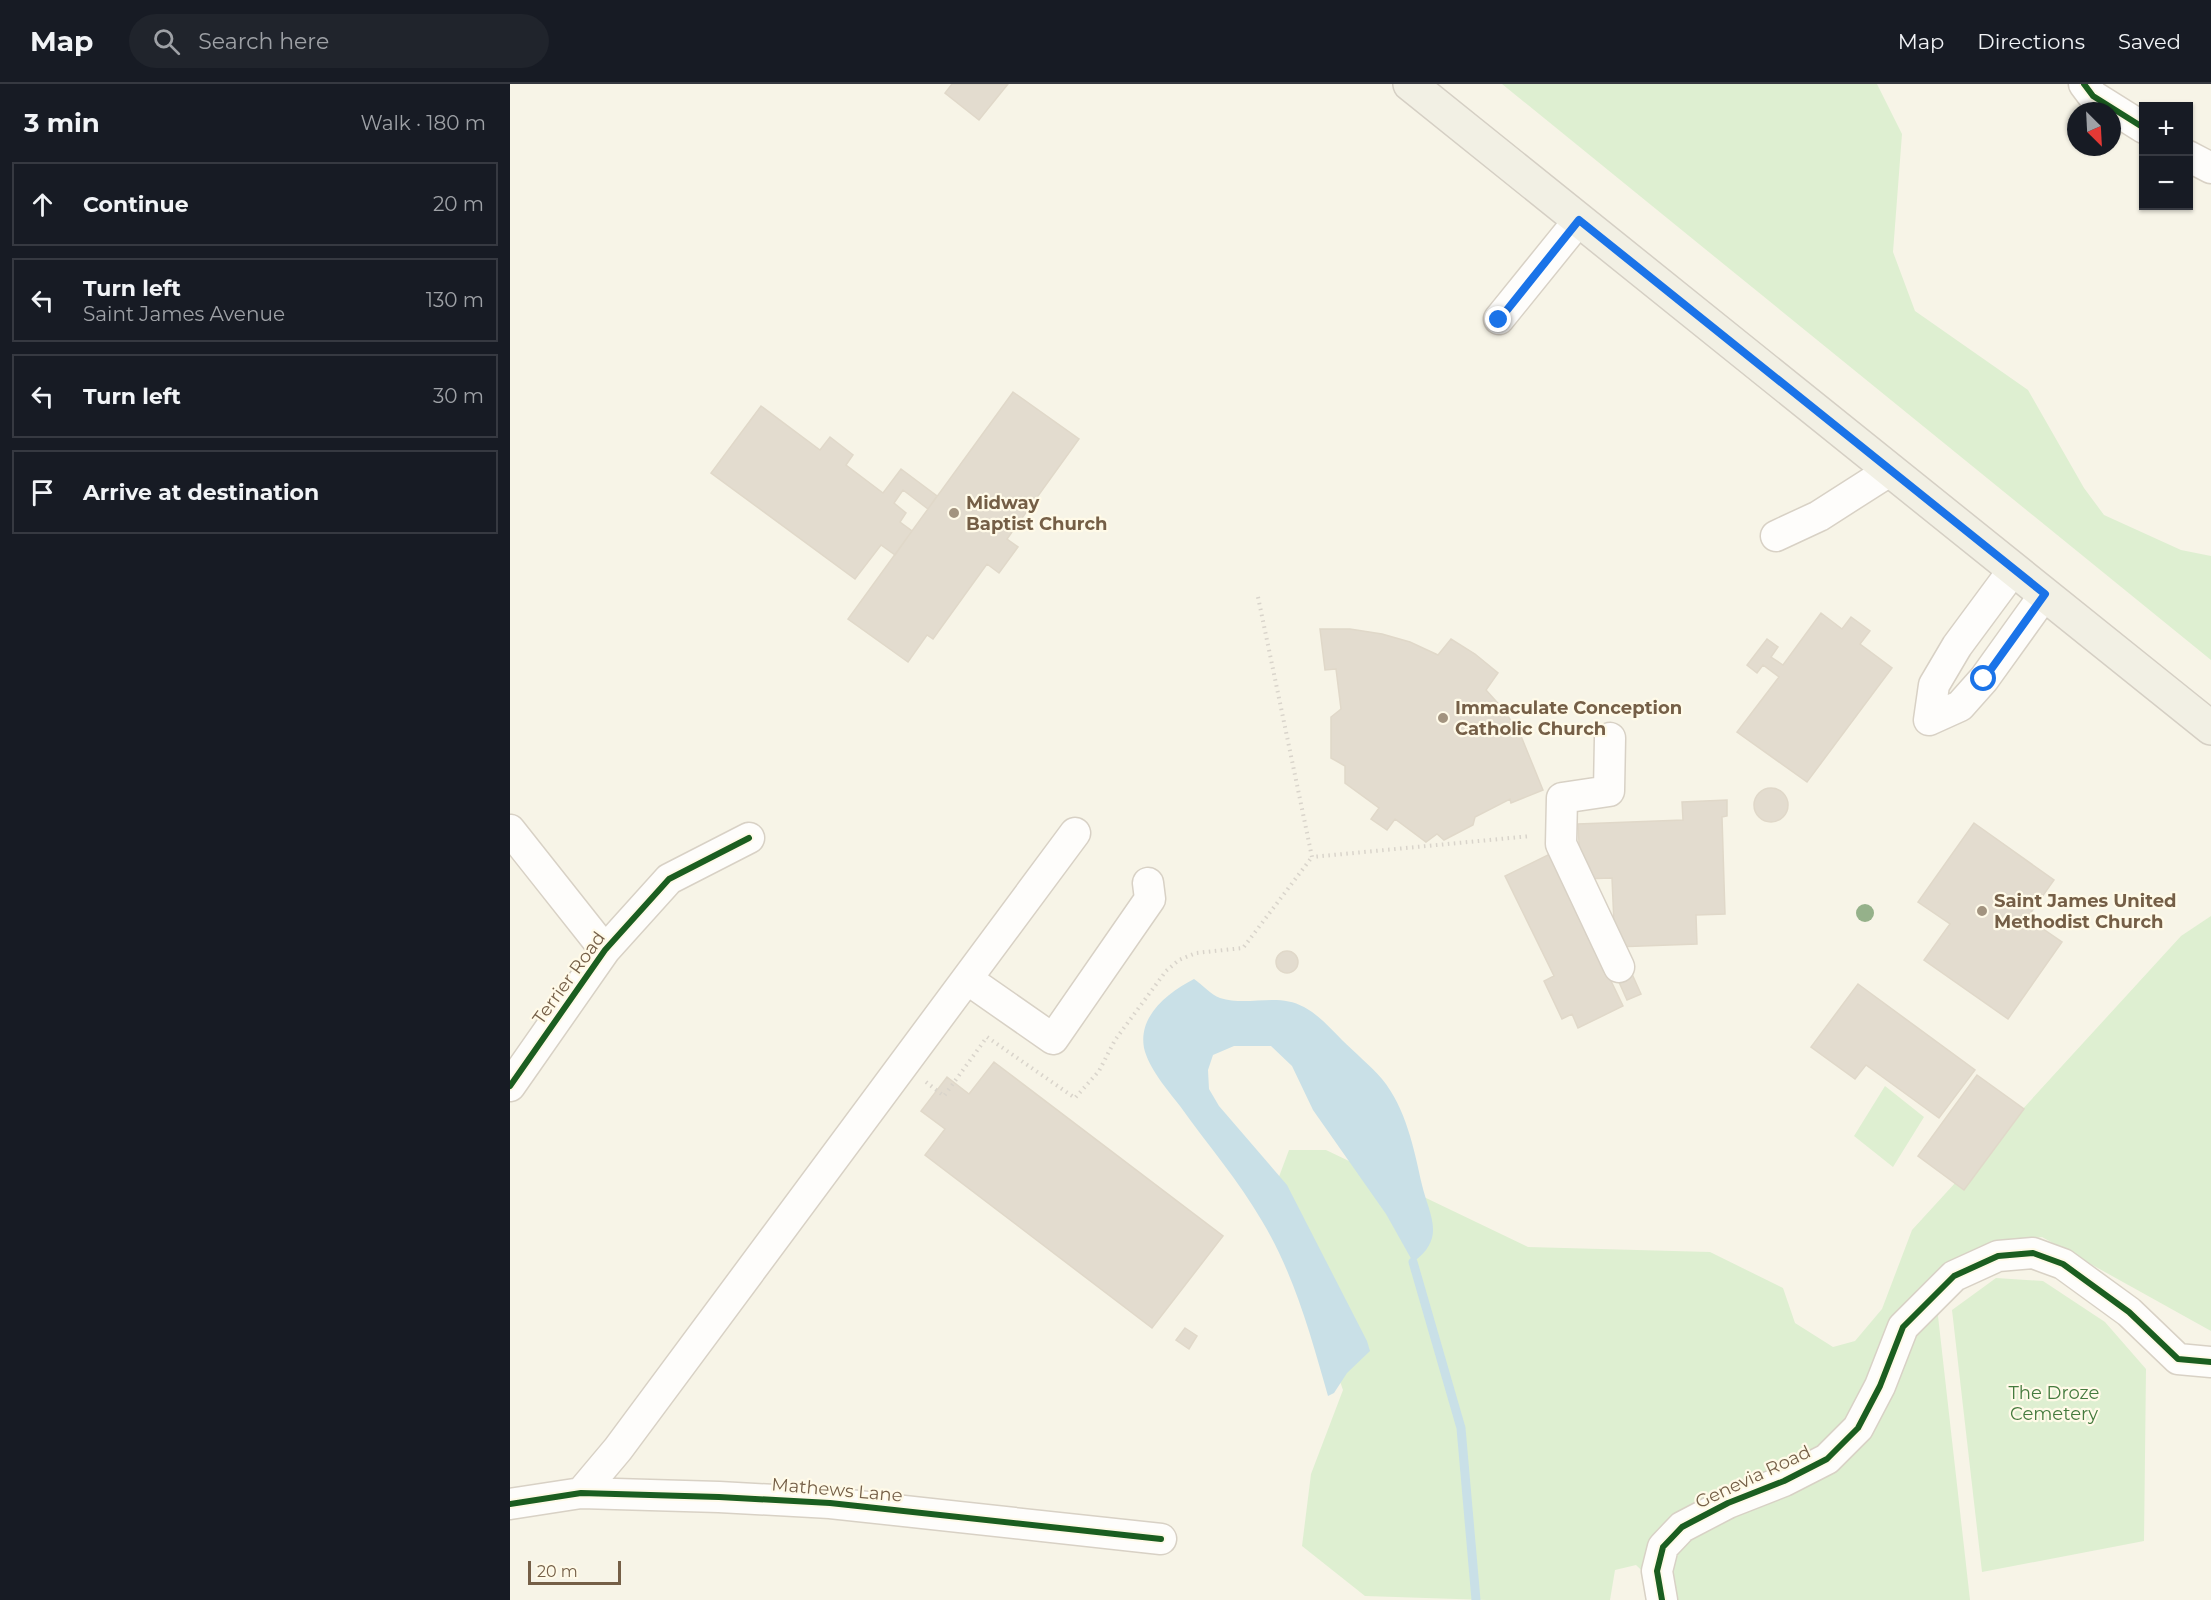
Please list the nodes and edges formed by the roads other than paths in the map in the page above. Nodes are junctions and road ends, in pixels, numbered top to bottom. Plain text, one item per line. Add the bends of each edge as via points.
1 (1410, 84) edge
2 (2084, 84) edge
3 (2139, 125) edge
4 (2193, 159) edge
5 (2211, 168) edge
6 (1579, 220) junction
7 (1499, 320) dead end
8 (1891, 470) junction
9 (1776, 536) dead end
10 (2014, 569) junction
11 (2045, 594) junction
12 (2211, 728) edge
13 (1610, 738) dead end
14 (510, 830) edge
15 (1075, 833) dead end
16 (749, 838) dead end
17 (1148, 883) dead end
18 (605, 950) junction
19 (1619, 967) dead end
20 (967, 980) junction
21 (510, 1086) edge
22 (2211, 1362) edge
23 (581, 1493) junction
24 (510, 1504) edge
25 (1161, 1539) dead end
26 (1662, 1600) edge

1 - 6 main road
2 - 3 street via 2093,96
4 - 5 street
6 - 7 street
6 - 8 main road
8 - 9 street via 1819,516
8 - 10 main road
10 - 11 main road
10 - 11 street via 1957,646 1934,686 1929,720 1960,706
11 - 12 main road
13 - 19 street via 1609,791 1562,798 1561,844
14 - 18 street
15 - 20 street
16 - 18 street, Terrier Road via 669,879
17 - 20 street via 1150,899 1053,1039
18 - 21 street, Terrier Road
20 - 23 street via 618,1449
22 - 26 street, Genevia Road via 2178,1359 2129,1312 2063,1264 2033,1253 1998,1257 1954,1276 1903,1327 1880,1386 1858,1428 1827,1459 1682,1527 1663,1547 1657,1571
23 - 24 street, Mathews Lane
23 - 25 street, Mathews Lane via 830,1503

